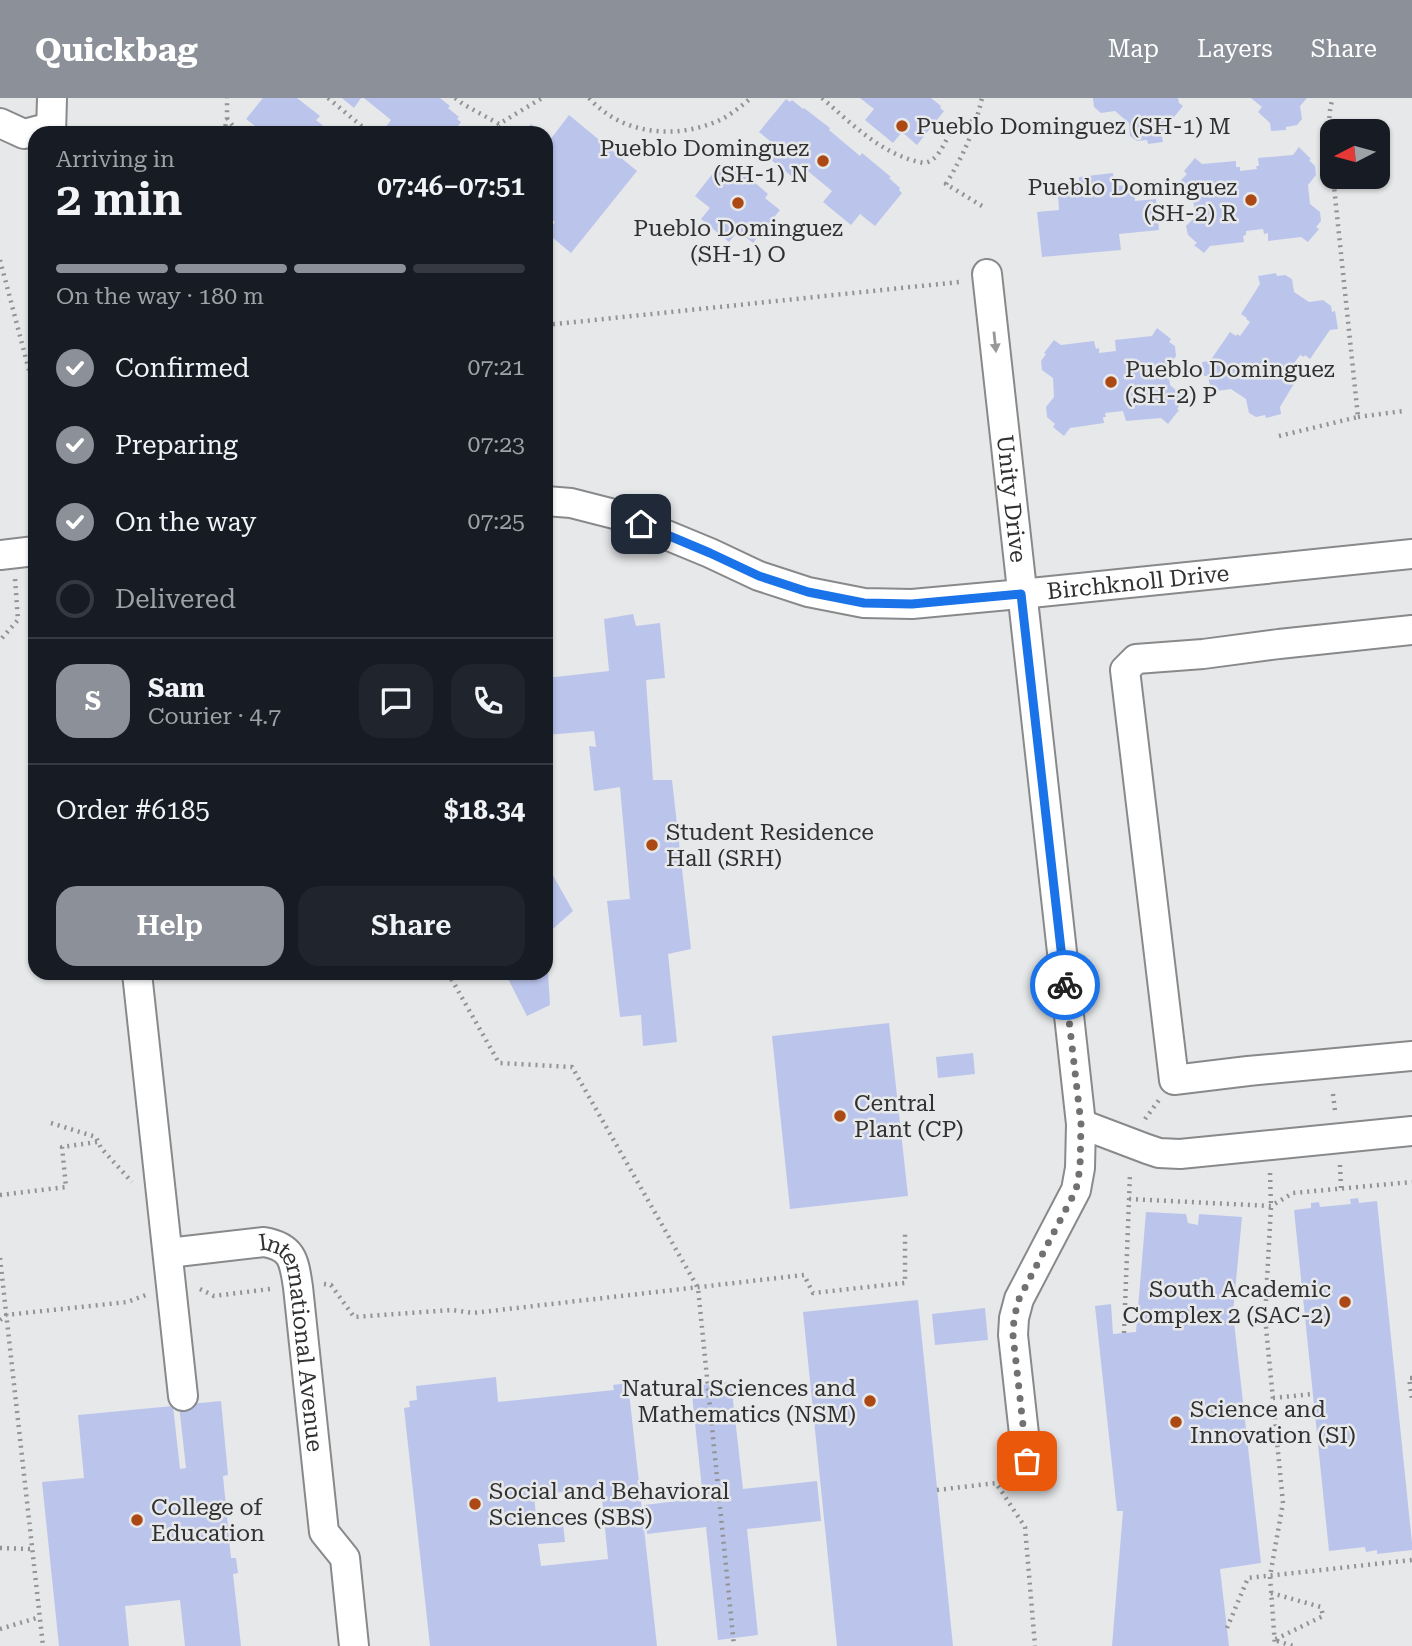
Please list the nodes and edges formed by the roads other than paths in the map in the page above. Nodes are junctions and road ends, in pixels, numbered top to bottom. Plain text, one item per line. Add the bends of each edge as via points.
1 (52, 98) edge
2 (0, 123) edge
3 (51, 126) edge
4 (28, 133) edge
5 (979, 277) road end
6 (553, 502) edge
7 (28, 554) edge
8 (1412, 554) edge
9 (7, 565) edge
10 (1021, 594) junction
11 (1412, 630) edge
12 (138, 980) edge
13 (1412, 1056) edge
14 (1081, 1124) junction
15 (1412, 1131) edge
16 (168, 1253) junction
17 (183, 1396) dead end
18 (1027, 1461) dead end
19 (354, 1646) edge

1 - 3 street
2 - 4 street
5 -> 10 street, Unity Drive
6 - 10 street, Birchknoll Drive via 618,515 759,576 808,592 864,603 912,604
7 - 9 street
8 - 10 street, Birchknoll Drive
10 - 14 street, Unity Drive
11 - 13 street via 1136,659 1125,670 1174,1080
12 - 16 street
14 - 15 street via 1132,1145 1180,1154
14 - 18 street, Unity Drive via 1076,1190 1019,1299 1014,1318
16 - 17 street
16 - 19 street, International Avenue via 264,1242 276,1244 292,1256 324,1532 345,1558

